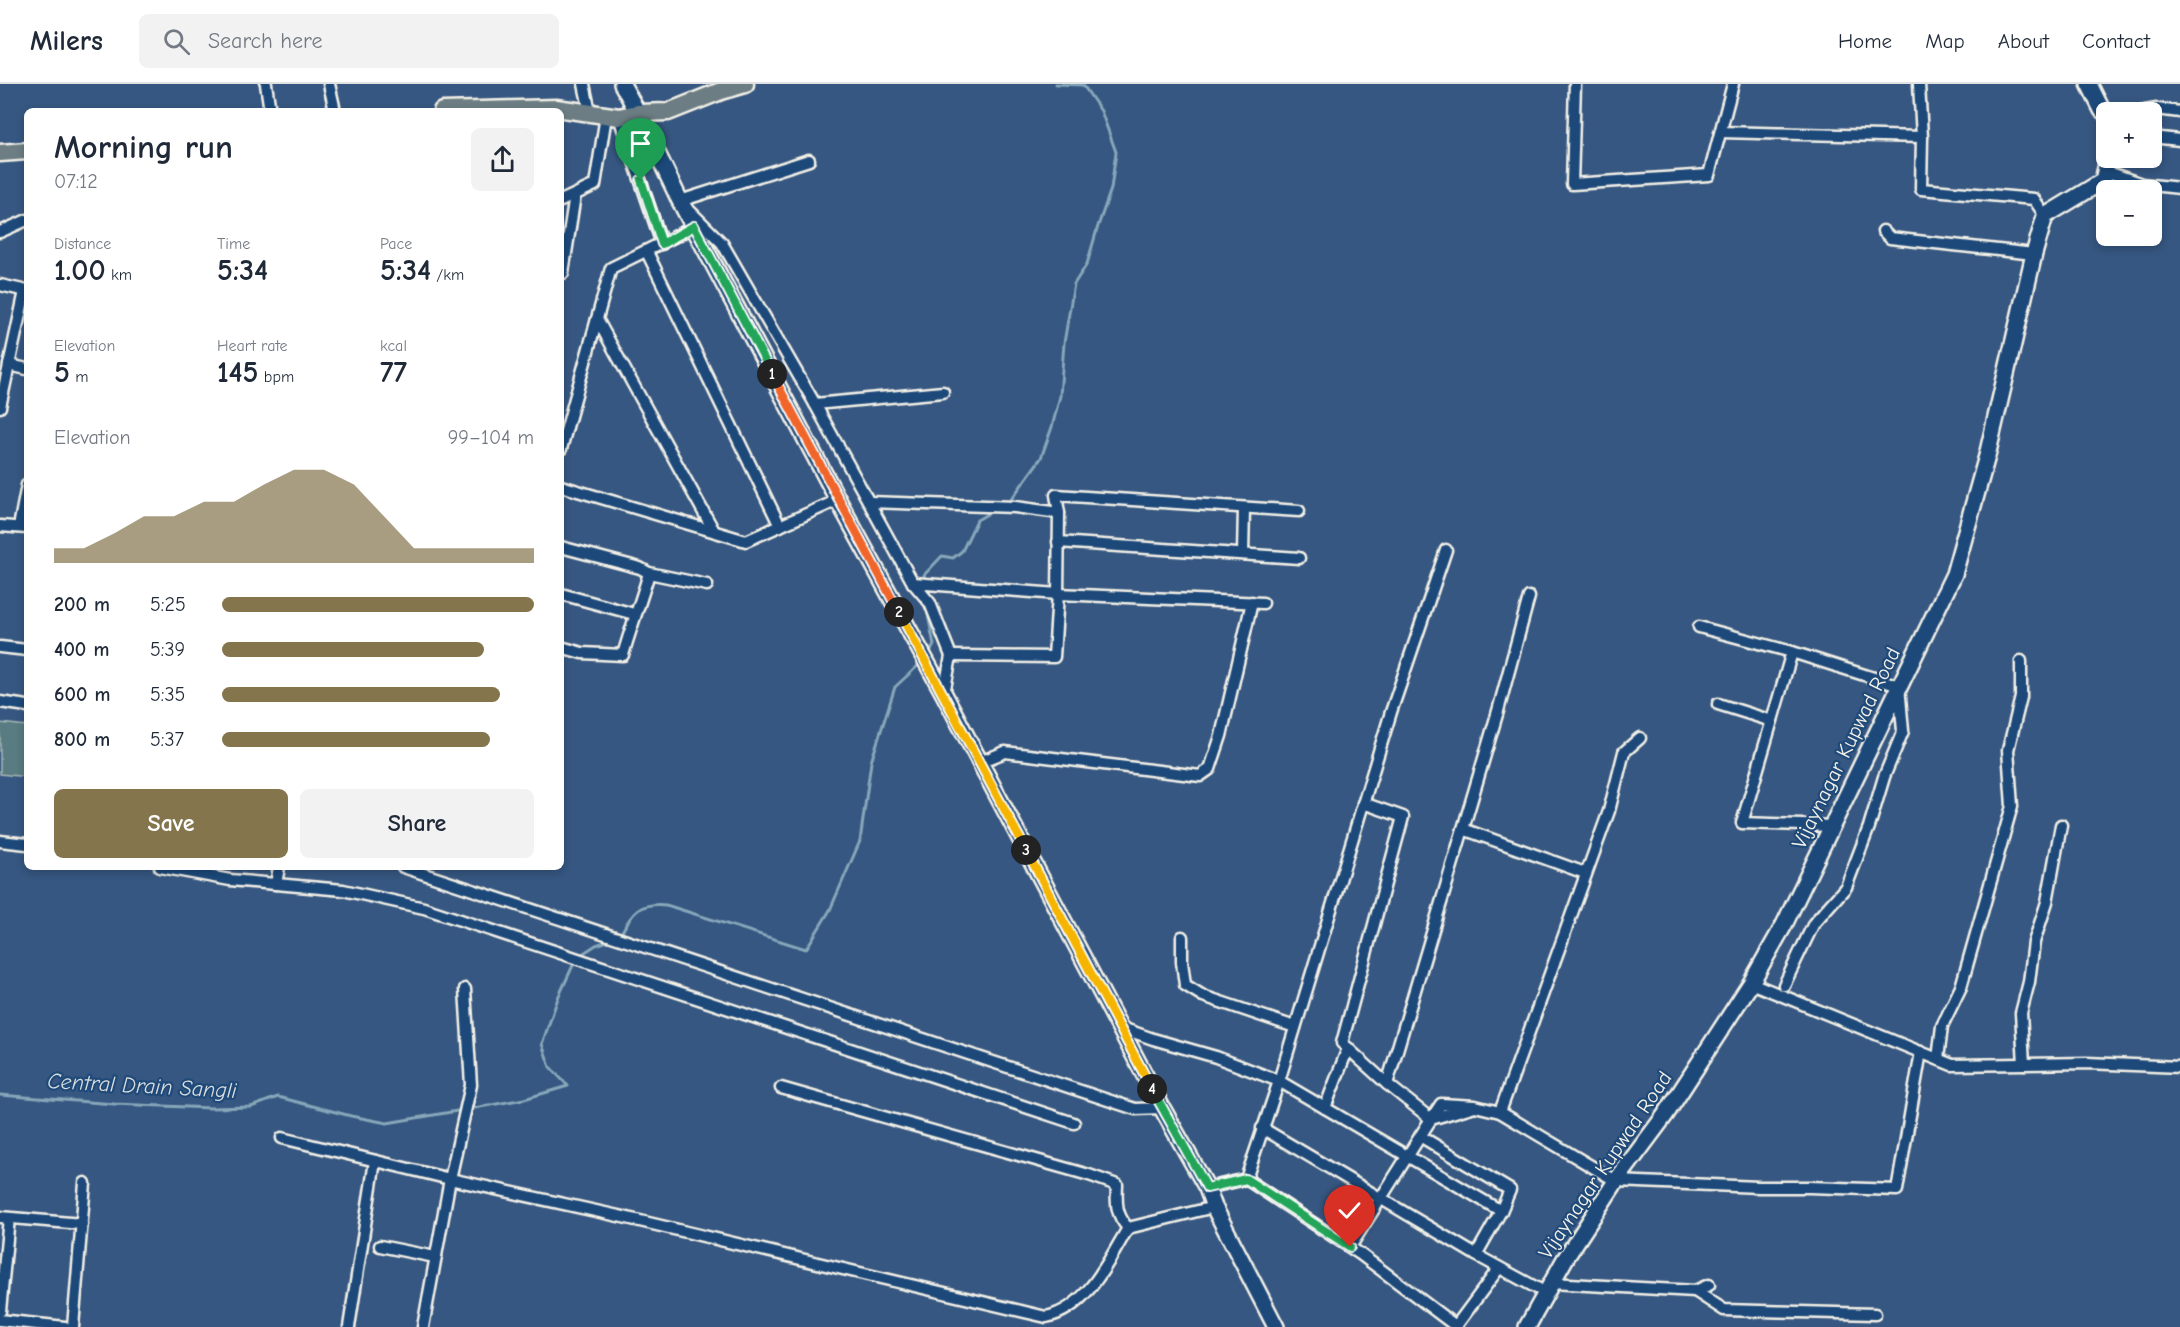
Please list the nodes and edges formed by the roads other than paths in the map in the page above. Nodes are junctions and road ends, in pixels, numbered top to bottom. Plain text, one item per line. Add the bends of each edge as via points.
1 (266, 84) edge
2 (328, 84) edge
3 (584, 84) edge
4 (622, 84) edge
5 (745, 84) edge
6 (1575, 84) edge
7 (1733, 84) edge
8 (1919, 84) edge
9 (2089, 84) edge
10 (720, 87) edge
11 (2098, 102) edge
12 (270, 108) edge
13 (334, 108) edge
14 (564, 110) edge
15 (2162, 110) edge
16 (2180, 112) edge
17 (638, 113) junction
18 (605, 115) junction
19 (1721, 132) junction
20 (1922, 137) junction
21 (2162, 138) edge
22 (2180, 140) edge
23 (24, 150) edge
24 (0, 153) edge
25 (808, 160) dead end
26 (2105, 168) edge
27 (2113, 168) edge
28 (2180, 188) edge
29 (575, 195) junction
30 (564, 200) edge
31 (680, 201) junction
32 (2045, 216) junction
33 (24, 221) edge
34 (694, 226) junction
35 (1883, 231) dead end
36 (0, 232) edge
37 (662, 244) junction
38 (647, 252) junction
39 (2034, 254) junction
40 (564, 266) edge
41 (0, 285) edge
42 (24, 291) edge
43 (24, 299) edge
44 (597, 319) junction
45 (24, 369) edge
46 (5, 370) edge
47 (943, 392) dead end
48 (815, 404) junction
49 (0, 406) edge
50 (564, 438) edge
51 (564, 487) edge
52 (838, 500) junction
53 (869, 502) junction
54 (1244, 508) junction
55 (1299, 511) dead end
56 (1059, 513) junction
57 (0, 526) edge
58 (780, 526) junction
59 (23, 528) edge
60 (714, 531) junction
61 (1058, 542) junction
62 (564, 548) edge
63 (1446, 550) dead end
64 (1243, 554) junction
65 (1299, 558) dead end
66 (649, 573) junction
67 (913, 583) junction
68 (707, 585) dead end
69 (1058, 594) junction
70 (564, 595) edge
71 (1529, 597) dead end
72 (634, 614) junction
73 (1699, 627) dead end
74 (0, 647) edge
75 (564, 648) edge
76 (24, 650) edge
77 (1792, 652) junction
78 (951, 656) junction
79 (2021, 661) dead end
80 (1899, 686) junction
81 (944, 694) junction
82 (0, 702) edge
83 (1718, 704) dead end
84 (24, 706) edge
85 (1772, 721) junction
86 (1640, 738) dead end
87 (980, 762) junction
88 (1363, 803) junction
89 (2061, 825) dead end
90 (1832, 826) junction
91 (1463, 829) junction
92 (0, 841) edge
93 (24, 844) edge
94 (176, 870) edge
95 (278, 870) edge
96 (412, 870) edge
97 (1585, 873) junction
98 (276, 884) junction
99 (1182, 937) dead end
100 (1751, 982) junction
101 (1784, 985) dead end
102 (465, 989) dead end
103 (1119, 1027) junction
104 (1295, 1027) junction
105 (1348, 1048) junction
106 (1921, 1052) junction
107 (1938, 1059) junction
108 (2024, 1064) junction
109 (2180, 1067) edge
110 (1279, 1081) junction
111 (1387, 1084) junction
112 (781, 1089) dead end
113 (1162, 1108) junction
114 (1325, 1108) junction
115 (1500, 1112) junction
116 (1431, 1119) junction
117 (1074, 1123) dead end
118 (1262, 1128) junction
119 (1420, 1136) junction
120 (282, 1138) dead end
121 (1407, 1155) junction
122 (375, 1161) junction
123 (450, 1179) junction
124 (1246, 1179) junction
125 (1616, 1181) junction
126 (85, 1184) dead end
127 (1207, 1188) junction
128 (1380, 1197) junction
129 (1214, 1207) junction
130 (1501, 1211) junction
131 (5, 1218) edge
132 (82, 1224) junction
133 (1128, 1228) junction
134 (380, 1246) dead end
135 (1350, 1247) junction
136 (1476, 1255) junction
137 (435, 1257) junction
138 (1499, 1268) junction
139 (1709, 1285) dead end
140 (1549, 1288) junction
141 (1695, 1291) junction
142 (0, 1311) edge
143 (1875, 1314) dead end
144 (0, 1320) edge
145 (65, 1327) edge
146 (73, 1327) edge
147 (349, 1327) edge
148 (423, 1327) edge
149 (1276, 1327) edge
150 (1457, 1327) edge
151 (1527, 1327) edge

1 - 12 street
2 - 13 street
3 - 18 street
4 - 17 street
5 - 10 main road
6 - 19 street via 1572,184 1709,175
7 - 19 street
8 - 20 street
9 - 11 street
10 - 17 main road via 668,112
14 - 18 main road
15 - 16 street
17 - 18 main road
17 - 31 street
18 - 29 street via 595,185
18 - 37 street
19 - 20 street
20 - 32 street via 1920,189 2034,199
21 - 22 street
23 - 24 main road
25 - 31 street
26 - 32 street via 2103,181
27 - 28 street via 2142,184
29 - 30 street
29 - 40 street
31 - 34 street
31 - 48 street via 722,243
32 - 39 street, Vijaynagar Kupwad Road
33 - 36 street
34 - 37 street
34 - 52 street
35 - 39 street via 1890,238
37 - 38 street
38 - 44 street via 611,268
38 - 58 street
39 - 80 street, Vijaynagar Kupwad Road via 1986,456 1953,574
41 - 42 street
43 - 46 street
44 - 50 street
44 - 60 street
45 - 46 street
46 - 49 street
47 - 48 street
48 - 53 street
51 - 60 street
52 - 58 street
52 - 81 street
53 - 56 street via 1015,507
53 - 67 street
54 - 55 street
54 - 56 street via 1056,495
54 - 64 street
56 - 61 street
57 - 59 street
58 - 60 street via 746,541
61 - 64 street
61 - 69 street
62 - 66 street
63 - 88 street
64 - 65 street
66 - 68 street
66 - 72 street
67 - 69 street
67 - 78 street via 930,603
69 - 78 street via 1054,657
69 - 87 street via 1257,602 1210,769 1200,776 1005,752
70 - 72 street
71 - 91 street
72 - 75 street via 623,655
73 - 77 street
74 - 76 street
77 - 80 street
77 - 85 street
78 - 81 street
79 - 107 street via 2022,697 2008,750 2012,806 1961,987 1942,1026
80 - 90 street, Vijaynagar Kupwad Road
80 - 101 street via 1903,731 1869,827 1846,886 1814,923
81 - 87 street
82 - 84 street
83 - 85 street
85 - 90 street via 1742,823
86 - 97 street via 1624,752 1609,811
87 - 103 street
88 - 104 street
88 - 105 street via 1403,817 1342,1043
89 - 108 street via 2021,1013
90 - 100 street, Vijaynagar Kupwad Road via 1785,925
91 - 97 street
91 - 111 street
92 - 93 street
94 - 98 street
95 - 98 street
96 - 113 street via 1135,1109
97 - 115 street
98 - 117 street via 343,890 424,908
99 - 104 street via 1185,985 1203,996
100 - 106 street
100 - 125 street, Vijaynagar Kupwad Road via 1666,1114
102 - 123 street via 471,1085
103 - 110 street
103 - 113 street
104 - 110 street
105 - 111 street
105 - 114 street
106 - 107 street
106 - 125 street via 1897,1190
107 - 108 street via 1952,1065
108 - 109 street
110 - 114 street
110 - 118 street
111 - 116 street
112 - 133 street via 1117,1185 1119,1219
113 - 127 street
114 - 121 street
115 - 116 street via 1441,1104
115 - 125 street
116 - 119 street
118 - 124 street
118 - 128 street
119 - 121 street
119 - 130 street via 1510,1190
120 - 122 street
121 - 128 street
121 - 130 street
122 - 123 street
122 - 147 street
123 - 133 street via 1046,1317 1070,1306 1095,1284
123 - 137 street
124 - 127 street
124 - 135 street
125 - 140 street, Vijaynagar Kupwad Road
126 - 132 street
127 - 129 street
128 - 135 street
128 - 136 street
129 - 133 street
129 - 149 street
130 - 136 street
131 - 132 street
131 - 142 street
132 - 146 street
134 - 137 street
135 - 150 street
136 - 138 street
137 - 148 street
138 - 140 street
138 - 150 street
139 - 141 street
140 - 141 street
140 - 151 street, Vijaynagar Kupwad Road
141 - 143 street via 1724,1310
144 - 145 street

